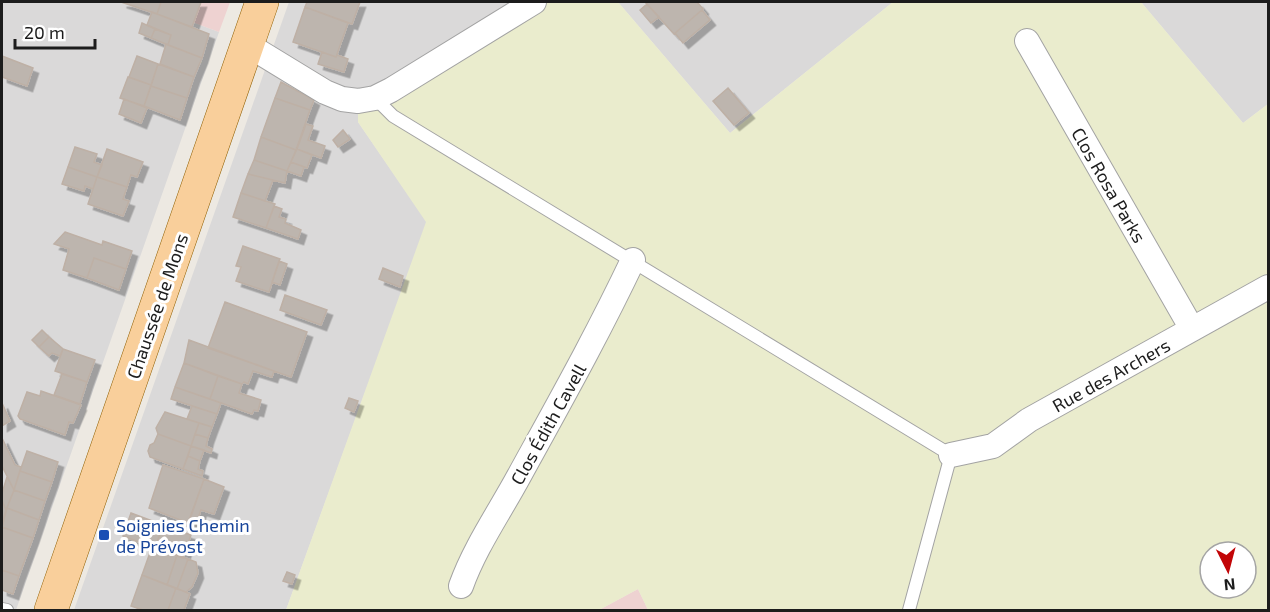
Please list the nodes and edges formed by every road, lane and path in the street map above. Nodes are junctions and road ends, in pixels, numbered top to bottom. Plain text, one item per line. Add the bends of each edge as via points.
1 (262, 2) edge
2 (534, 2) edge
3 (1027, 41) dead end
4 (248, 45) junction
5 (375, 98) junction
6 (633, 260) junction
7 (1269, 287) edge
8 (1192, 329) junction
9 (951, 455) junction
10 (461, 586) dead end
11 (2, 609) edge
12 (7, 610) edge
13 (51, 610) edge
14 (909, 610) edge

1 - 4 main road, Chaussée de Mons
2 - 5 street
3 - 8 street, Clos Rosa Parks
4 - 5 street via 325,92 358,101
4 - 13 main road, Chaussée de Mons
5 - 6 lane via 393,116
6 - 9 lane
6 - 10 street, Clos Édith Cavell via 601,328 470,561
7 - 8 street, Rue des Archers
8 - 9 street, Rue des Archers via 1029,420 993,446
9 - 14 lane
11 - 12 lane

